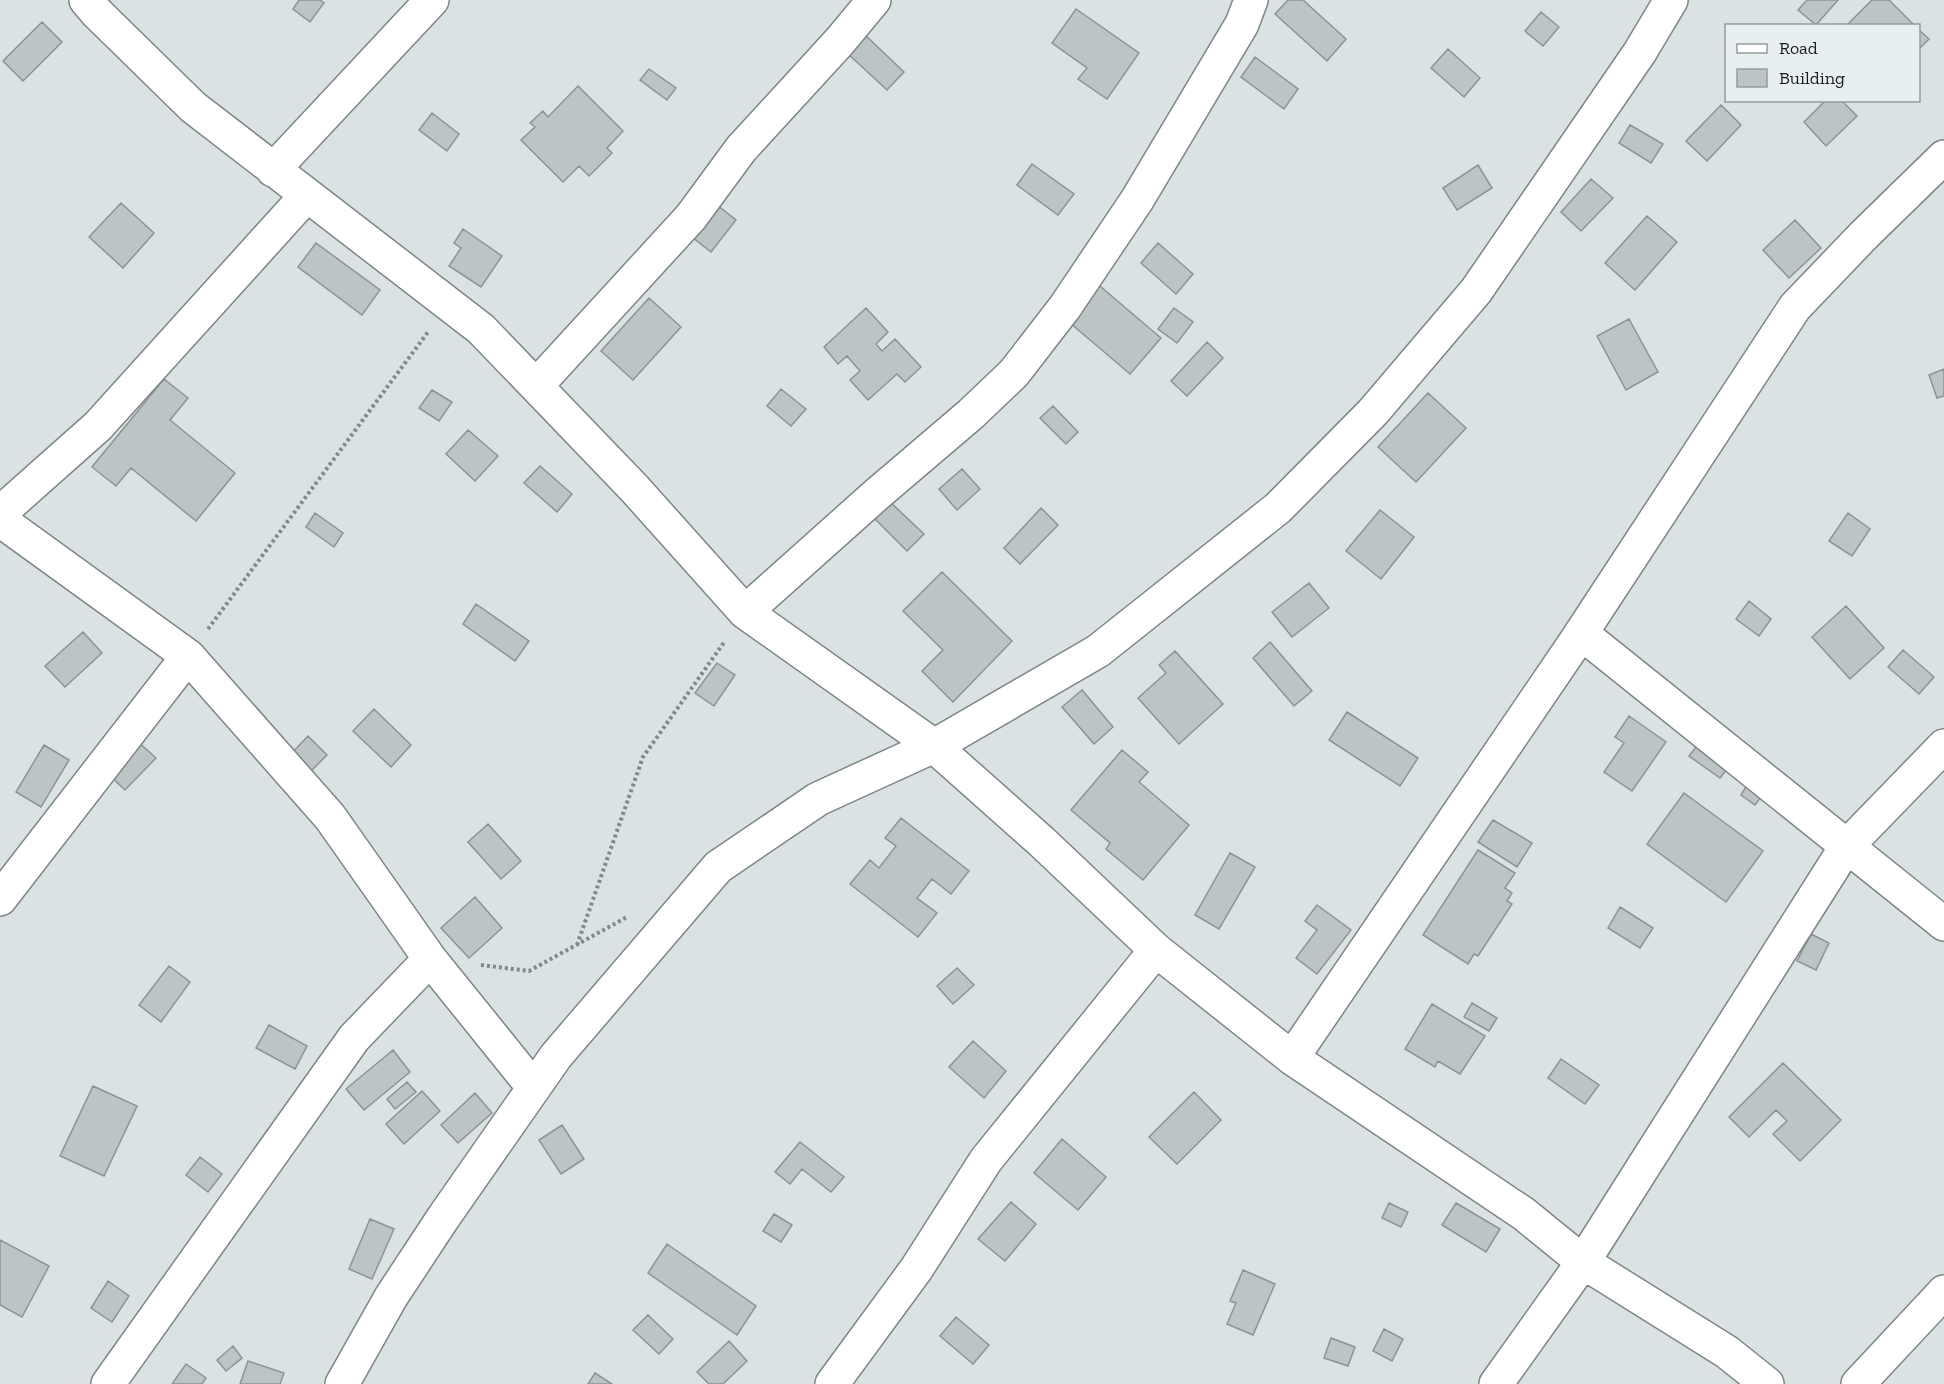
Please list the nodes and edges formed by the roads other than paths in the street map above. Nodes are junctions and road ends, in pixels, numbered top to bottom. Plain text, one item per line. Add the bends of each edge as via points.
1 (87, 0) edge
2 (432, 0) edge
3 (874, 0) edge
4 (1251, 0) edge
5 (1671, 0) edge
6 (1944, 157) edge
7 (273, 170) junction
8 (307, 195) junction
9 (536, 386) junction
10 (0, 513) edge
11 (0, 520) edge
12 (745, 612) junction
13 (1581, 633) junction
14 (188, 657) junction
15 (934, 746) junction
16 (1944, 746) edge
17 (1846, 847) junction
18 (0, 899) edge
19 (1944, 924) edge
20 (1156, 950) junction
21 (430, 959) junction
22 (1292, 1058) junction
23 (534, 1088) junction
24 (1583, 1262) junction
25 (1944, 1292) edge
26 (108, 1384) edge
27 (342, 1384) edge
28 (832, 1384) edge
29 (1496, 1384) edge
30 (1767, 1384) edge
31 (1858, 1384) edge

1 - 7 street via 194,107
2 - 7 street
3 - 9 street via 741,149 691,217
4 - 12 street via 1242,24 1137,200 1065,307 1014,373
5 - 15 street via 1640,52 1476,291 1373,412 1278,508 1098,651
6 - 13 street via 1795,307
7 - 8 street
8 - 9 street via 481,329
8 - 10 street via 98,426
9 - 12 street
11 - 14 street
12 - 15 street
13 - 17 street
13 - 22 street
14 - 18 street
14 - 21 street via 330,817
15 - 20 street
15 - 23 street via 818,799 717,867 556,1056
16 - 17 street
17 - 19 street
17 - 24 street
20 - 22 street
20 - 28 street via 986,1160 917,1268
21 - 23 street
21 - 26 street via 354,1038
22 - 24 street via 1524,1214
23 - 27 street via 391,1297
24 - 29 street
24 - 30 street via 1727,1352
25 - 31 street

